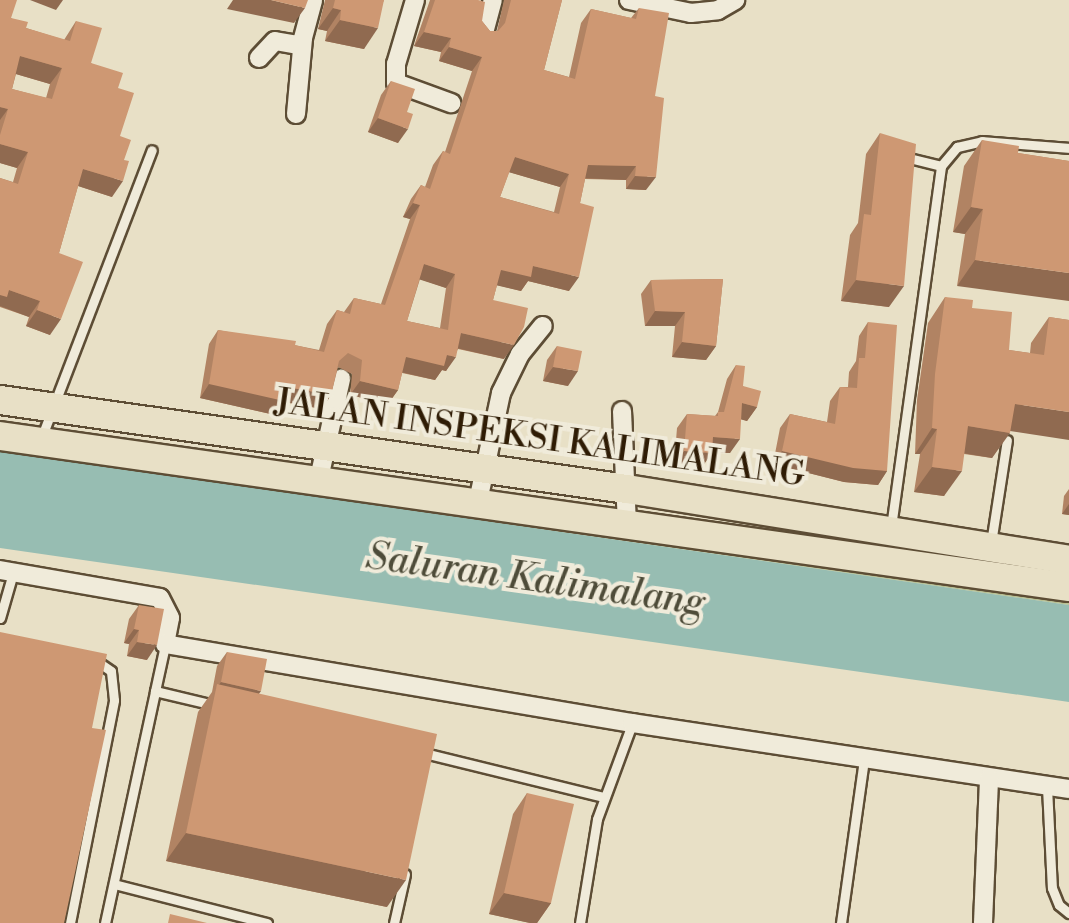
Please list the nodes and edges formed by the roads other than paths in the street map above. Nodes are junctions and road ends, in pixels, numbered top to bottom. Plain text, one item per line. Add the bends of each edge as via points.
1 (313, 0) edge
2 (415, 0) edge
3 (494, 0) edge
4 (628, 0) edge
5 (735, 0) edge
6 (484, 33) edge
7 (302, 46) junction
8 (259, 58) dead end
9 (451, 104) dead end
10 (296, 114) dead end
11 (1069, 148) edge
12 (152, 150) dead end
13 (897, 155) edge
14 (942, 166) junction
15 (544, 326) dead end
16 (341, 379) edge
17 (0, 400) edge
18 (52, 407) junction
19 (622, 411) dead end
20 (0, 436) edge
21 (1007, 440) edge
22 (39, 443) junction
23 (323, 446) junction
24 (485, 468) junction
25 (318, 482) junction
26 (627, 489) junction
27 (478, 506) junction
28 (627, 526) junction
29 (891, 528) junction
30 (1069, 560) edge
31 (990, 562) junction
32 (886, 563) junction
33 (7, 571) edge
34 (1069, 587) edge
35 (0, 618) edge
36 (165, 644) junction
37 (84, 658) edge
38 (155, 691) junction
39 (229, 708) edge
40 (632, 724) junction
41 (412, 750) edge
42 (431, 754) junction
43 (864, 760) junction
44 (427, 773) edge
45 (988, 778) junction
46 (1047, 786) junction
47 (1069, 789) edge
48 (603, 797) junction
49 (406, 867) edge
50 (114, 884) junction
51 (1069, 913) edge
52 (70, 923) edge
53 (105, 923) edge
54 (267, 923) edge
55 (394, 923) edge
56 (580, 923) edge
57 (841, 923) edge
58 (983, 923) edge

1 - 7 street
2 - 9 street via 396,83
3 - 6 street
4 - 5 street via 691,13
7 - 8 street via 275,42
7 - 10 street
11 - 14 lane via 982,141 957,148
12 - 18 lane
13 - 14 lane
14 - 29 lane
15 - 24 street via 508,373
16 - 23 street
17 - 18 main road, JALAN INSPEKSI KALIMALANG
18 - 22 lane
18 - 23 main road, JALAN INSPEKSI KALIMALANG
19 - 26 street
20 - 22 main road, JALAN INSPEKSI KALIMALANG
21 - 31 lane
22 - 25 main road, JALAN INSPEKSI KALIMALANG
23 - 24 main road, JALAN INSPEKSI KALIMALANG
23 - 25 street
24 - 26 main road, JALAN INSPEKSI KALIMALANG
24 - 27 street
25 - 27 main road, JALAN INSPEKSI KALIMALANG
26 - 28 street
26 - 29 main road, JALAN INSPEKSI KALIMALANG
27 - 28 main road, JALAN INSPEKSI KALIMALANG
28 - 32 main road, JALAN INSPEKSI KALIMALANG
29 - 31 main road, JALAN INSPEKSI KALIMALANG
29 - 32 lane
30 - 31 main road, JALAN INSPEKSI KALIMALANG
31 - 32 main road, JALAN INSPEKSI KALIMALANG
31 - 34 main road, JALAN INSPEKSI KALIMALANG
33 - 35 lane
33 - 36 street via 160,598 170,618
36 - 38 lane
36 - 40 street
37 - 52 lane via 110,671 114,700
38 - 39 lane
38 - 50 lane
40 - 43 street
40 - 48 lane
41 - 42 lane
42 - 44 lane
42 - 48 lane
43 - 45 street
43 - 57 lane
45 - 46 street
45 - 58 street
46 - 47 street
46 - 51 lane via 1052,888
48 - 56 lane
49 - 55 lane
50 - 53 lane
50 - 54 lane

